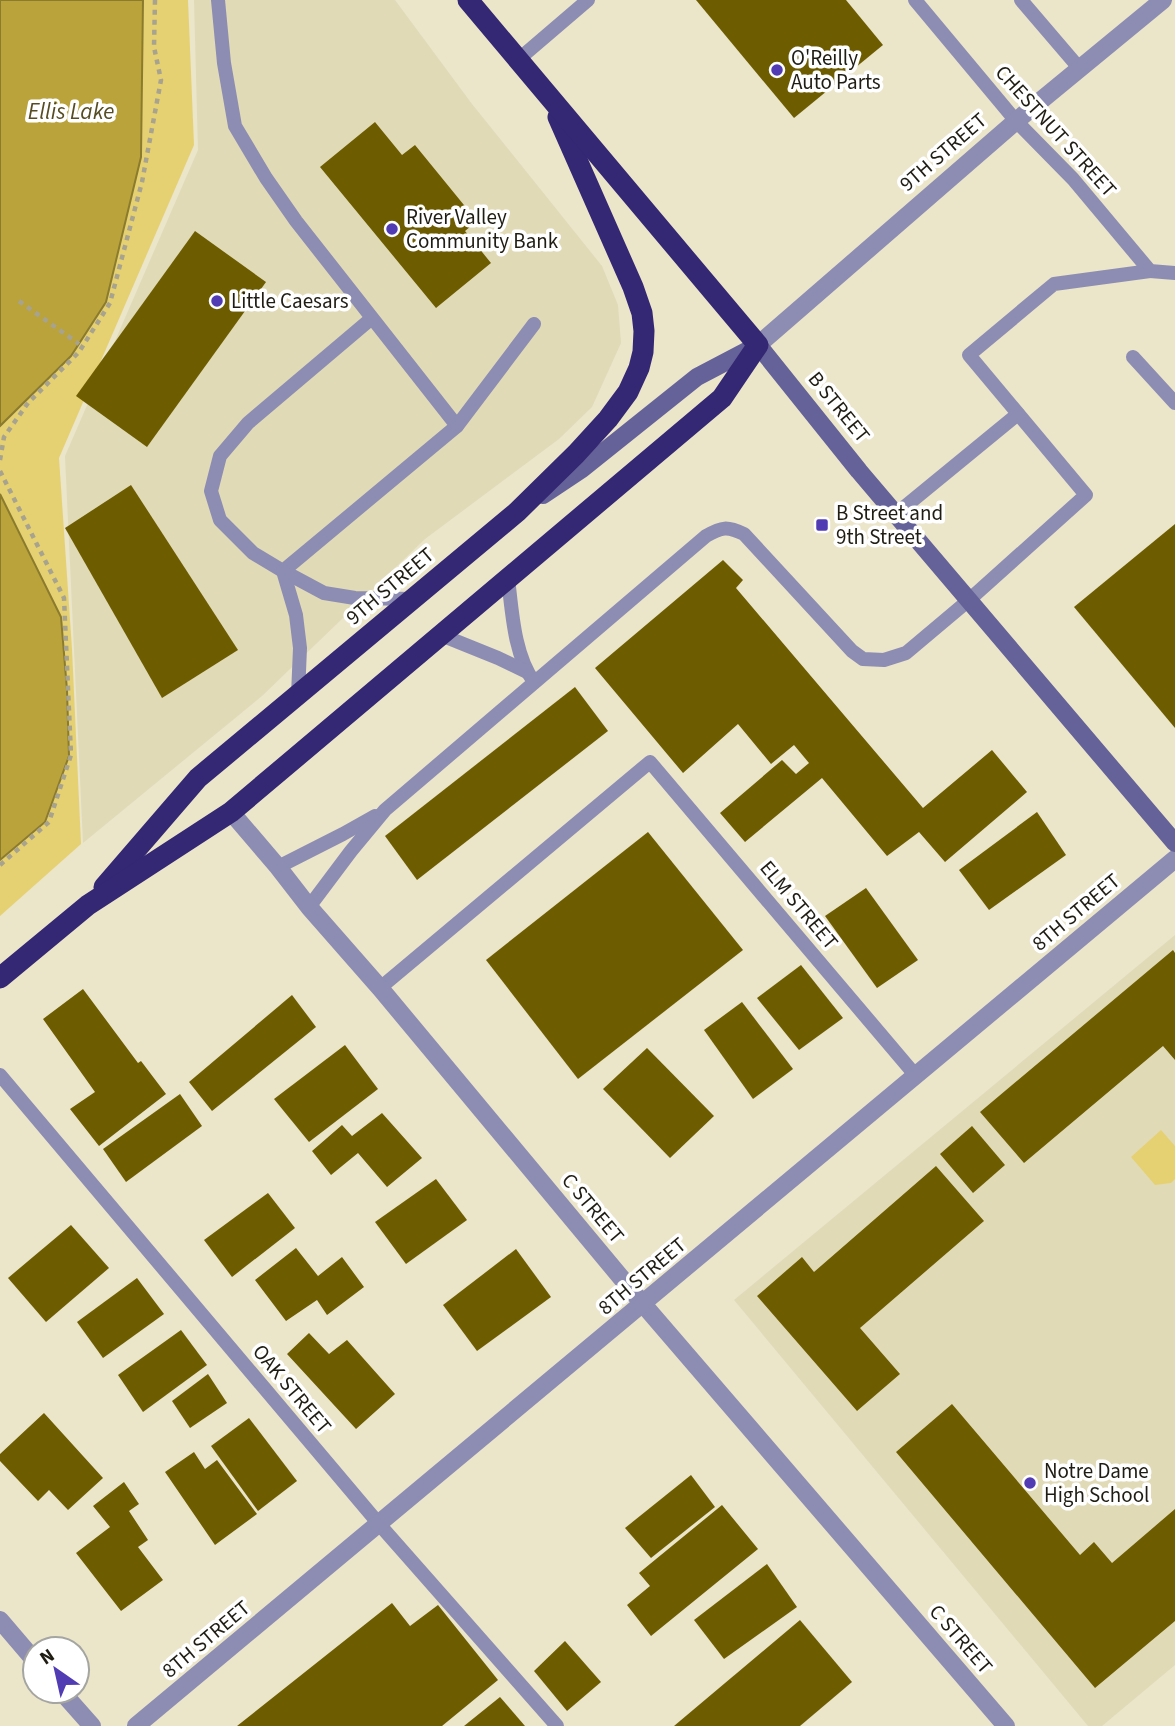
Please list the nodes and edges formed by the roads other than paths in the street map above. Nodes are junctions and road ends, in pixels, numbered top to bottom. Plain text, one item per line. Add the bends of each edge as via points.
1 (218, 0) edge
2 (468, 0) edge
3 (587, 0) edge
4 (915, 0) edge
5 (1021, 0) edge
6 (1163, 0) edge
7 (519, 60) junction
8 (1080, 69) junction
9 (548, 93) junction
10 (1016, 121) junction
11 (1150, 271) junction
12 (1175, 273) edge
13 (372, 318) junction
14 (534, 324) dead end
15 (758, 345) junction
16 (1133, 357) dead end
17 (1175, 402) edge
18 (1018, 414) junction
19 (457, 426) junction
20 (517, 512) junction
21 (896, 514) junction
22 (283, 570) junction
23 (508, 579) junction
24 (413, 599) junction
25 (969, 600) junction
26 (441, 635) junction
27 (530, 677) junction
28 (298, 695) junction
29 (385, 810) junction
30 (231, 812) junction
31 (1175, 843) edge
32 (1175, 859) edge
33 (278, 867) junction
34 (88, 905) junction
35 (309, 907) junction
36 (0, 978) edge
37 (380, 988) junction
38 (0, 1075) edge
39 (916, 1076) junction
40 (643, 1304) junction
41 (379, 1524) junction
42 (0, 1620) edge
43 (21, 1645) edge
44 (73, 1705) edge
45 (92, 1726) edge
46 (136, 1726) edge
47 (557, 1726) edge
48 (1006, 1726) edge

1 - 13 lane via 234,125 296,221
2 - 7 highway, B STREET
3 - 7 lane
4 - 10 lane, CHESTNUT STREET
5 - 8 lane
6 - 8 street, 9TH STREET
7 - 9 highway, B STREET
8 - 10 street, 9TH STREET
9 - 15 highway, B STREET
9 - 20 highway via 633,287 642,313 643,352 628,392 608,419
10 - 11 lane, CHESTNUT STREET via 1073,179
10 - 15 street, 9TH STREET
11 - 12 lane
11 - 18 lane via 1054,284 969,355
13 - 19 lane
13 - 22 lane via 248,423 220,456 211,491 220,520 253,553
14 - 19 lane
15 - 20 main road, 9TH STREET via 697,377 582,469
15 - 21 main road, B STREET
15 - 23 highway, 9TH STREET via 722,398
16 - 17 lane
18 - 21 lane
18 - 25 lane via 1086,495
19 - 22 lane
20 - 24 highway, 9TH STREET
21 - 25 main road, B STREET
22 - 24 lane via 324,593
22 - 28 lane via 300,648
23 - 26 highway, 9TH STREET
23 - 27 lane via 515,633
24 - 28 highway, 9TH STREET
25 - 27 lane via 906,653 884,660 863,659 744,534 732,528 719,529
25 - 31 main road, B STREET
26 - 27 lane via 498,658
26 - 30 highway, 9TH STREET
27 - 29 lane
28 - 34 highway, 9TH STREET via 198,778
29 - 33 lane
29 - 35 lane
30 - 33 street, C STREET
30 - 34 highway, 9TH STREET
32 - 39 street, 8TH STREET
33 - 35 street, C STREET
34 - 36 highway, 9TH STREET
35 - 37 street, C STREET
37 - 39 lane, ELM STREET via 650,762
37 - 40 street, C STREET
38 - 41 lane, OAK STREET
39 - 40 street, 8TH STREET
40 - 41 street, 8TH STREET
40 - 48 street, C STREET
41 - 46 street, 8TH STREET
41 - 47 lane, OAK STREET
42 - 43 street
44 - 45 street

